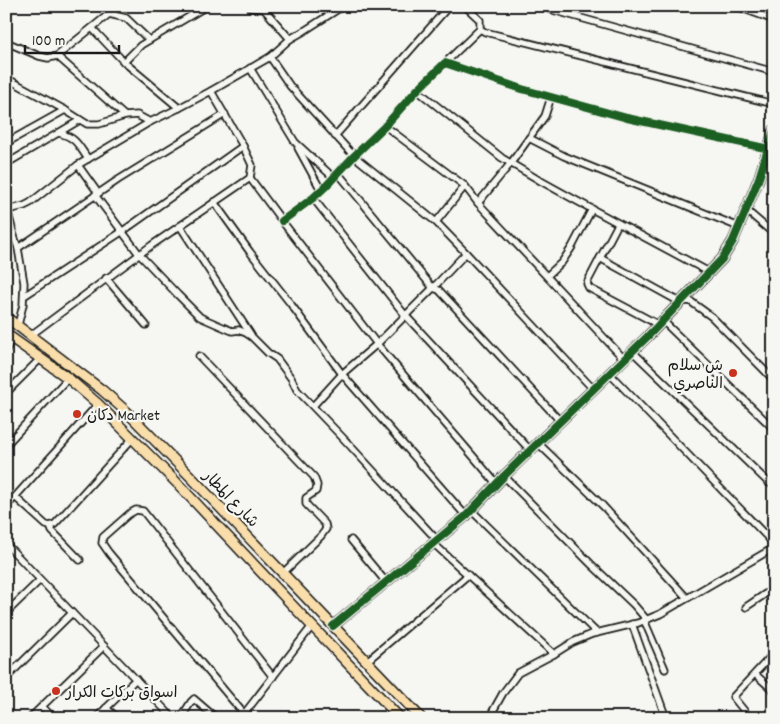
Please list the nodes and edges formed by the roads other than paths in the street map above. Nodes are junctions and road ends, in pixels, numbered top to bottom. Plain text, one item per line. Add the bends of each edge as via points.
1 (121, 6) edge
2 (207, 6) edge
3 (323, 6) edge
4 (343, 6) edge
5 (449, 6) edge
6 (465, 6) edge
7 (736, 6) edge
8 (251, 7) edge
9 (542, 7) edge
10 (743, 7) edge
11 (109, 14) junction
12 (330, 14) junction
13 (774, 20) edge
14 (92, 28) junction
15 (480, 29) junction
16 (290, 39) junction
17 (149, 40) junction
18 (6, 42) edge
19 (57, 56) junction
20 (270, 57) junction
21 (124, 62) junction
22 (445, 63) junction
23 (250, 68) junction
24 (774, 72) edge
25 (6, 78) edge
26 (417, 90) junction
27 (211, 91) junction
28 (551, 97) junction
29 (774, 104) edge
30 (179, 108) junction
31 (65, 110) junction
32 (225, 114) junction
33 (124, 116) junction
34 (80, 120) junction
35 (150, 122) junction
36 (385, 126) junction
37 (774, 130) edge
38 (59, 133) junction
39 (335, 136) junction
40 (529, 138) junction
41 (295, 142) junction
42 (6, 143) edge
43 (243, 146) junction
44 (771, 150) edge
45 (354, 156) junction
46 (88, 159) junction
47 (511, 163) junction
48 (6, 164) edge
49 (78, 165) junction
50 (336, 176) junction
51 (250, 178) junction
52 (465, 186) junction
53 (321, 190) junction
54 (97, 194) junction
55 (313, 198) junction
56 (214, 202) junction
57 (478, 203) junction
58 (7, 208) edge
59 (592, 209) junction
60 (746, 210) junction
61 (282, 221) junction
62 (436, 222) junction
63 (618, 224) junction
64 (180, 226) junction
65 (739, 227) junction
66 (123, 231) junction
67 (774, 234) edge
68 (18, 248) junction
69 (466, 253) junction
70 (140, 254) junction
71 (600, 258) junction
72 (709, 272) junction
73 (547, 276) junction
74 (106, 278) junction
75 (433, 288) junction
76 (24, 296) junction
77 (680, 302) junction
78 (405, 315) junction
79 (6, 317) edge
80 (661, 323) junction
81 (18, 325) junction
82 (146, 325) dead end
83 (31, 335) junction
84 (9, 336) edge
85 (252, 337) junction
86 (377, 344) junction
87 (6, 350) edge
88 (632, 352) junction
89 (199, 356) dead end
90 (41, 358) junction
91 (624, 360) junction
92 (342, 374) junction
93 (610, 374) junction
94 (68, 378) junction
95 (774, 380) edge
96 (594, 390) junction
97 (6, 393) edge
98 (98, 404) junction
99 (313, 406) junction
100 (561, 422) junction
101 (774, 429) edge
102 (132, 438) junction
103 (538, 444) junction
104 (6, 446) edge
105 (531, 451) junction
106 (180, 465) junction
107 (169, 475) junction
108 (504, 476) junction
109 (197, 484) junction
110 (496, 484) junction
111 (774, 484) edge
112 (187, 494) junction
113 (15, 497) junction
114 (6, 507) edge
115 (468, 513) junction
116 (50, 526) junction
117 (351, 540) dead end
118 (435, 542) junction
119 (774, 545) edge
120 (7, 547) edge
121 (80, 560) dead end
122 (283, 573) junction
123 (468, 575) junction
124 (40, 580) junction
125 (386, 582) junction
126 (774, 588) edge
127 (688, 598) junction
128 (746, 607) dead end
129 (6, 613) edge
130 (72, 613) junction
131 (645, 620) junction
132 (632, 624) junction
133 (312, 626) junction
134 (333, 626) junction
135 (597, 633) junction
136 (774, 636) edge
137 (774, 642) edge
138 (104, 646) junction
139 (774, 653) edge
140 (554, 654) junction
141 (366, 661) junction
142 (665, 669) dead end
143 (755, 674) junction
144 (272, 677) junction
145 (6, 678) edge
146 (136, 679) junction
147 (774, 691) edge
148 (42, 706) junction
149 (106, 708) junction
150 (242, 716) edge
151 (30, 718) edge
152 (54, 718) edge
153 (96, 718) edge
154 (118, 718) edge
155 (173, 718) edge
156 (181, 718) edge
157 (216, 718) edge
158 (400, 718) edge
159 (421, 718) edge
160 (489, 718) edge
161 (666, 718) edge
162 (750, 718) edge

1 - 11 street
2 - 17 street
3 - 12 street
4 - 12 street
5 - 39 street
6 - 15 street via 480,20
7 - 10 street
8 - 16 street via 264,9
9 - 24 street
10 - 13 street
11 - 14 street
11 - 17 street via 126,18
12 - 16 street
14 - 19 street
14 - 21 street
15 - 22 street
15 - 29 street
16 - 20 street
17 - 21 street
18 - 19 street via 39,56
19 - 33 street
20 - 23 street
20 - 39 street via 290,86
21 - 30 street
22 - 26 street
22 - 28 street
23 - 27 street
23 - 41 street
25 - 31 street
26 - 36 street
26 - 47 street
27 - 30 street
27 - 32 street
28 - 40 street via 545,116
28 - 44 street via 627,118
30 - 35 street
31 - 34 street
31 - 42 street
32 - 43 street
32 - 54 street
33 - 34 street via 92,125
33 - 35 street via 137,114
34 - 38 street
35 - 46 street
36 - 45 street
36 - 52 street
37 - 44 street
38 - 46 street via 71,136
38 - 48 street
39 - 45 street
40 - 47 street
40 - 65 street via 564,156
41 - 50 street
41 - 53 street
43 - 51 street via 252,165
43 - 66 street
44 - 60 street
45 - 50 street
45 - 62 street
46 - 49 street
47 - 57 street
47 - 59 street
49 - 54 street
49 - 58 street via 30,203
50 - 53 street
50 - 75 street
51 - 56 street
51 - 61 street
52 - 57 street
52 - 62 street
53 - 55 street
54 - 66 street
54 - 68 street
55 - 61 street
55 - 78 street
56 - 64 street
56 - 92 street
57 - 73 street
58 - 68 street
59 - 63 street
59 - 73 street via 562,262
60 - 65 street
60 - 67 street
61 - 86 street
62 - 69 street
63 - 71 street
63 - 72 street
64 - 70 street
64 - 85 street
65 - 72 street via 722,259
66 - 70 street
66 - 76 street
68 - 76 street
69 - 75 street
69 - 96 street
70 - 74 street
70 - 85 street via 200,317
71 - 77 street
71 - 80 street via 588,281 589,288
72 - 77 street
73 - 91 street
74 - 82 street
74 - 83 street
75 - 78 street
75 - 100 street
76 - 81 street
77 - 80 street
77 - 95 street via 690,301 712,317
78 - 86 street
78 - 105 street
79 - 81 main road, شارع المطار
80 - 88 street
80 - 101 street
81 - 83 main road, شارع المطار
83 - 106 main road, شارع المطار via 102,390
84 - 87 street
84 - 90 main road, شارع المطار
85 - 99 street via 278,359 297,390
86 - 92 street
86 - 110 street
88 - 91 street
88 - 111 street via 769,483
89 - 122 street via 314,477 316,492 306,498 306,504 326,529
90 - 94 main road, شارع المطار
90 - 97 street
91 - 93 street
92 - 99 street
92 - 115 street
93 - 96 street
93 - 119 street
94 - 98 main road, شارع المطار
94 - 104 street
96 - 100 street
98 - 102 main road, شارع المطار
98 - 113 street
99 - 118 street
100 - 103 street
102 - 107 main road, شارع المطار
102 - 116 street
103 - 105 street
103 - 127 street via 603,506
105 - 108 street
106 - 107 main road via 176,473
106 - 109 main road, شارع المطار
107 - 112 main road, شارع المطار
108 - 110 street
108 - 131 street via 634,605
109 - 112 main road via 190,486
109 - 122 main road, شارع المطار
110 - 115 street
112 - 133 main road, شارع المطار
113 - 114 street
113 - 116 street
115 - 118 street
115 - 135 street
116 - 121 street
117 - 125 street
118 - 123 street
118 - 125 street
119 - 127 street
120 - 124 street
122 - 134 main road, شارع المطار
123 - 140 street
123 - 141 street
124 - 129 street
124 - 130 street
125 - 134 street
126 - 128 street
127 - 131 street
130 - 138 street
130 - 145 street
131 - 132 street
131 - 142 street
132 - 135 street
132 - 161 street
133 - 144 street
133 - 158 main road, شارع المطار
134 - 141 main road, شارع المطار
135 - 140 street via 572,642
136 - 137 street via 771,639
138 - 146 street
138 - 148 street
139 - 143 street
140 - 160 street via 518,673
141 - 159 main road, شارع المطار
143 - 147 street
143 - 162 street via 732,698
144 - 150 street
144 - 150 street via 143,511 129,514 103,537 102,543 109,553
146 - 149 street
146 - 155 street
148 - 151 street
148 - 152 street
149 - 153 street
149 - 154 street
156 - 157 street via 194,699

